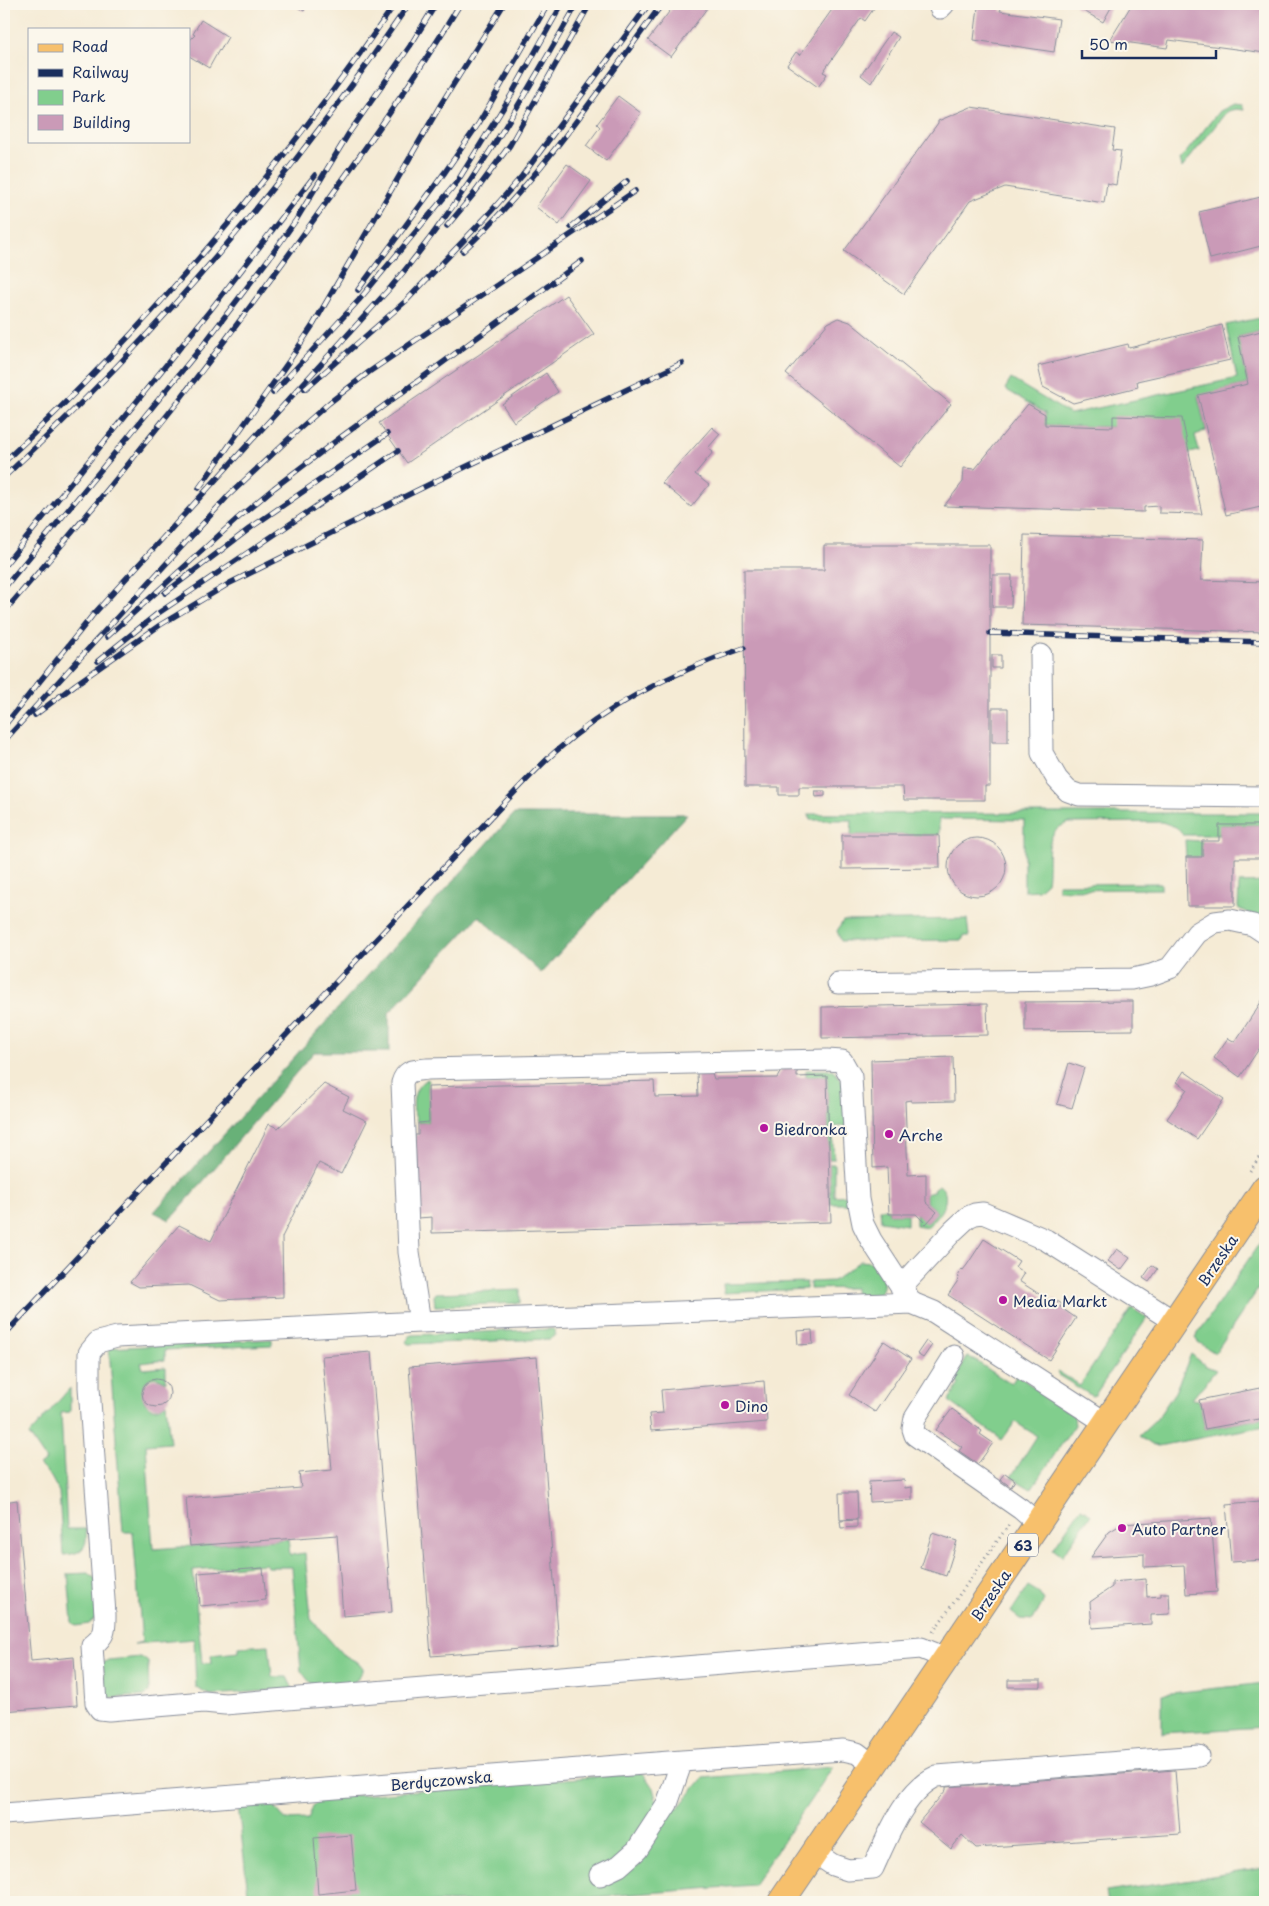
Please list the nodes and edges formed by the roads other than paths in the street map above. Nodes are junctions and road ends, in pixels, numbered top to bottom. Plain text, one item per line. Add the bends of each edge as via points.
1 (1041, 655) dead end
2 (1265, 797) edge
3 (1265, 933) edge
4 (838, 983) dead end
5 (1265, 1188) edge
6 (906, 1295) junction
7 (420, 1322) junction
8 (1175, 1322) junction
9 (954, 1356) dead end
10 (1106, 1423) junction
11 (1038, 1524) junction
12 (946, 1658) junction
13 (1199, 1756) dead end
14 (682, 1761) junction
15 (874, 1766) junction
16 (4, 1814) edge
17 (815, 1853) junction
18 (600, 1875) dead end
19 (781, 1902) edge

1 - 2 street via 1042,753 1068,791 1079,796
3 - 4 street via 1253,925 1230,920 1215,922 1197,932 1170,968 1132,979
5 - 8 main road, Brzeska / 63
6 - 7 street
6 - 7 street via 863,1224 858,1199 851,1077 842,1061 427,1068 408,1072 402,1083 409,1252
6 - 8 street via 963,1222 983,1213 1046,1240
6 - 10 street
7 - 12 street via 117,1337 98,1342 89,1353 89,1387 105,1614 101,1639 92,1646 96,1704 100,1709 204,1702 225,1704 921,1648
8 - 10 main road, Brzeska / 63
9 - 11 street via 915,1418 915,1435
10 - 11 main road, Brzeska / 63
11 - 12 main road, Brzeska / 63
12 - 15 main road, Brzeska / 63
13 - 17 street via 937,1776 927,1781 909,1800 873,1868 848,1870
14 - 15 street, Berdyczowska via 843,1750 857,1753
14 - 16 street, Berdyczowska
14 - 18 street via 667,1804 637,1850 619,1866
15 - 17 main road, Brzeska / 63
17 - 19 main road, Brzeska / 63

